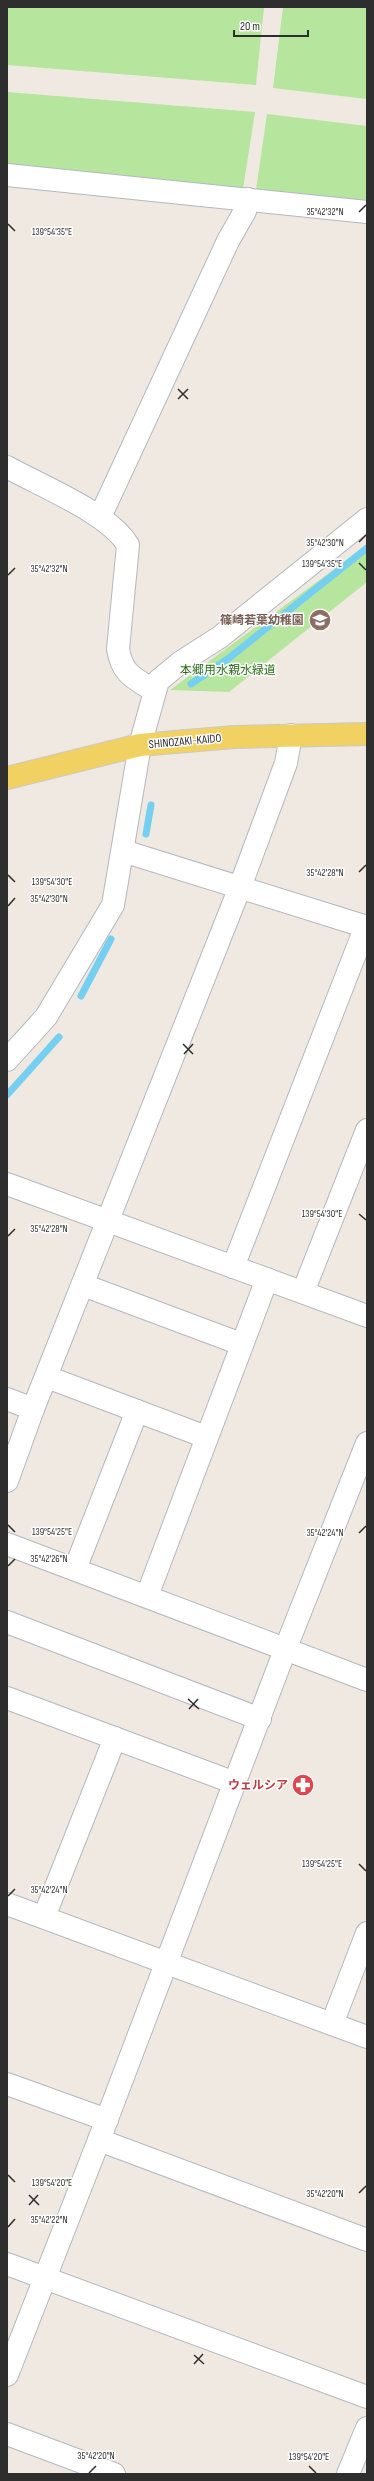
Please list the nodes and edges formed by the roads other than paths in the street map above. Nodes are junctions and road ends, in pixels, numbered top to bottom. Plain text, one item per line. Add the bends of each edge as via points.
1 (7, 175) edge
2 (248, 199) junction
3 (367, 212) edge
4 (7, 468) edge
5 (100, 518) junction
6 (367, 519) edge
7 (153, 690) junction
8 (367, 734) edge
9 (291, 736) junction
10 (140, 745) junction
11 (7, 778) edge
12 (123, 851) junction
13 (240, 887) junction
14 (366, 927) edge
15 (7, 1060) edge
16 (367, 1130) edge
17 (7, 1184) edge
18 (109, 1220) junction
19 (234, 1267) junction
20 (267, 1279) junction
21 (83, 1285) junction
22 (303, 1292) junction
23 (367, 1316) edge
24 (241, 1344) junction
25 (47, 1377) junction
26 (7, 1399) edge
27 (33, 1409) junction
28 (137, 1411) junction
29 (206, 1437) junction
30 (367, 1444) edge
31 (7, 1481) edge
32 (7, 1544) edge
33 (75, 1569) junction
34 (147, 1596) junction
35 (7, 1622) edge
36 (285, 1650) junction
37 (367, 1680) edge
38 (7, 1698) edge
39 (260, 1719) junction
40 (115, 1738) junction
41 (235, 1783) junction
42 (7, 1904) edge
43 (44, 1917) junction
44 (367, 1934) edge
45 (166, 1964) junction
46 (332, 2024) junction
47 (367, 2037) edge
48 (7, 2084) edge
49 (103, 2130) junction
50 (367, 2240) edge
51 (7, 2264) edge
52 (44, 2278) junction
53 (7, 2375) edge
54 (367, 2398) edge
55 (367, 2428) edge
56 (7, 2434) edge
57 (114, 2474) edge
58 (348, 2474) edge

1 - 2 street
2 - 3 street
2 - 5 street via 245,211 228,241
4 - 5 street
5 - 7 street via 122,535 128,545 118,650 120,661 125,671
6 - 7 street via 220,637 171,670 158,681
7 - 10 street via 150,713
8 - 9 main road, SHINOZAKI-KAIDO
9 - 10 main road, SHINOZAKI-KAIDO via 200,739
9 - 13 street via 286,763
10 - 11 main road, SHINOZAKI-KAIDO
10 - 12 street
12 - 13 street
12 - 15 street via 113,905 46,1017
13 - 14 street
13 - 18 street
14 - 19 street
16 - 22 street
17 - 18 street
18 - 19 street
18 - 21 street
19 - 20 street
20 - 22 street
20 - 24 street
21 - 24 street
21 - 25 street
22 - 23 street
24 - 29 street
25 - 27 street
25 - 28 street
26 - 27 street
27 - 31 street
28 - 29 street
28 - 33 street
29 - 34 street
30 - 36 street
32 - 33 street
33 - 34 street
34 - 36 street
35 - 39 street
36 - 37 street
36 - 39 street
38 - 40 street
39 - 41 street
40 - 41 street
40 - 43 street
41 - 45 street
42 - 43 street
43 - 45 street
44 - 46 street
45 - 46 street
45 - 49 street
46 - 47 street
48 - 49 street
49 - 50 street
49 - 52 street
51 - 52 street
52 - 53 street
52 - 54 street
55 - 58 street
56 - 57 street

